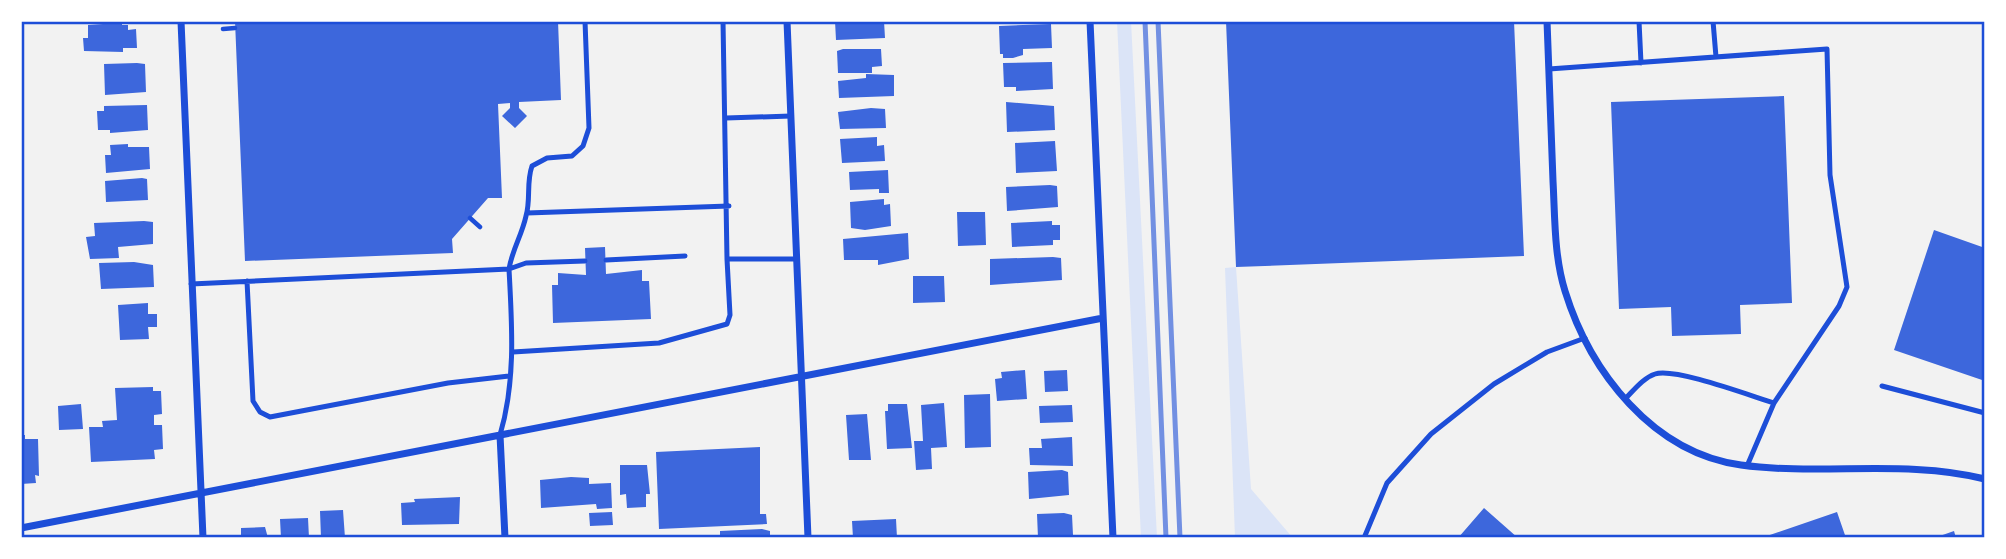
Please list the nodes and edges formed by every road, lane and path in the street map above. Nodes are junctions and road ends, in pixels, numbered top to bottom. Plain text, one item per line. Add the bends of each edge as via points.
1 (181, 21) edge
2 (584, 21) edge
3 (723, 21) edge
4 (787, 21) edge
5 (1090, 21) edge
6 (1547, 21) edge
7 (1639, 21) edge
8 (1713, 21) edge
9 (235, 28) dead end
10 (223, 29) dead end
11 (1716, 57) junction
12 (1641, 63) junction
13 (1549, 69) junction
14 (791, 116) junction
15 (726, 118) junction
16 (729, 206) junction
17 (527, 213) junction
18 (470, 218) dead end
19 (480, 227) dead end
20 (685, 256) dead end
21 (727, 259) junction
22 (796, 259) junction
23 (606, 260) dead end
24 (585, 261) dead end
25 (509, 269) junction
26 (247, 281) junction
27 (191, 284) junction
28 (1103, 318) junction
29 (1585, 338) junction
30 (513, 352) junction
31 (509, 376) junction
32 (801, 376) junction
33 (1882, 386) dead end
34 (1625, 399) junction
35 (1774, 402) junction
36 (1985, 413) edge
37 (500, 435) junction
38 (1747, 466) junction
39 (1985, 479) edge
40 (201, 493) junction
41 (21, 528) edge
42 (203, 538) edge
43 (505, 538) edge
44 (808, 538) edge
45 (1113, 538) edge
46 (1364, 538) edge

1 - 27 street
2 - 17 lane via 589,128 583,146 572,156 547,158 532,166
3 - 15 lane
4 - 14 street
5 - 28 street
6 - 13 street
7 - 12 lane
8 - 11 lane
9 - 10 path
11 - 12 lane
11 - 35 lane via 1827,49 1830,175 1847,287
12 - 13 lane
13 - 29 street via 1558,254 1564,290
14 - 15 lane
14 - 22 street
15 - 16 lane
16 - 17 lane
16 - 21 lane
17 - 25 lane
18 - 19 path
20 - 23 lane
21 - 22 lane
21 - 30 lane via 730,315 727,324 718,328 659,343
22 - 32 street
24 - 25 lane via 526,263
25 - 26 lane
25 - 30 lane
26 - 27 lane
26 - 31 lane via 253,401 270,417 447,383
27 - 40 street
28 - 32 street
28 - 45 street
29 - 34 street
29 - 46 lane via 1547,352 1494,384 1431,434 1387,483
30 - 31 lane
31 - 37 lane via 508,409
32 - 37 street
32 - 44 street
33 - 36 lane
34 - 35 lane via 1658,373
34 - 38 street via 1660,432 1684,447
35 - 38 lane
37 - 40 street
37 - 43 street
38 - 39 street via 1915,471
40 - 41 street
40 - 42 street

